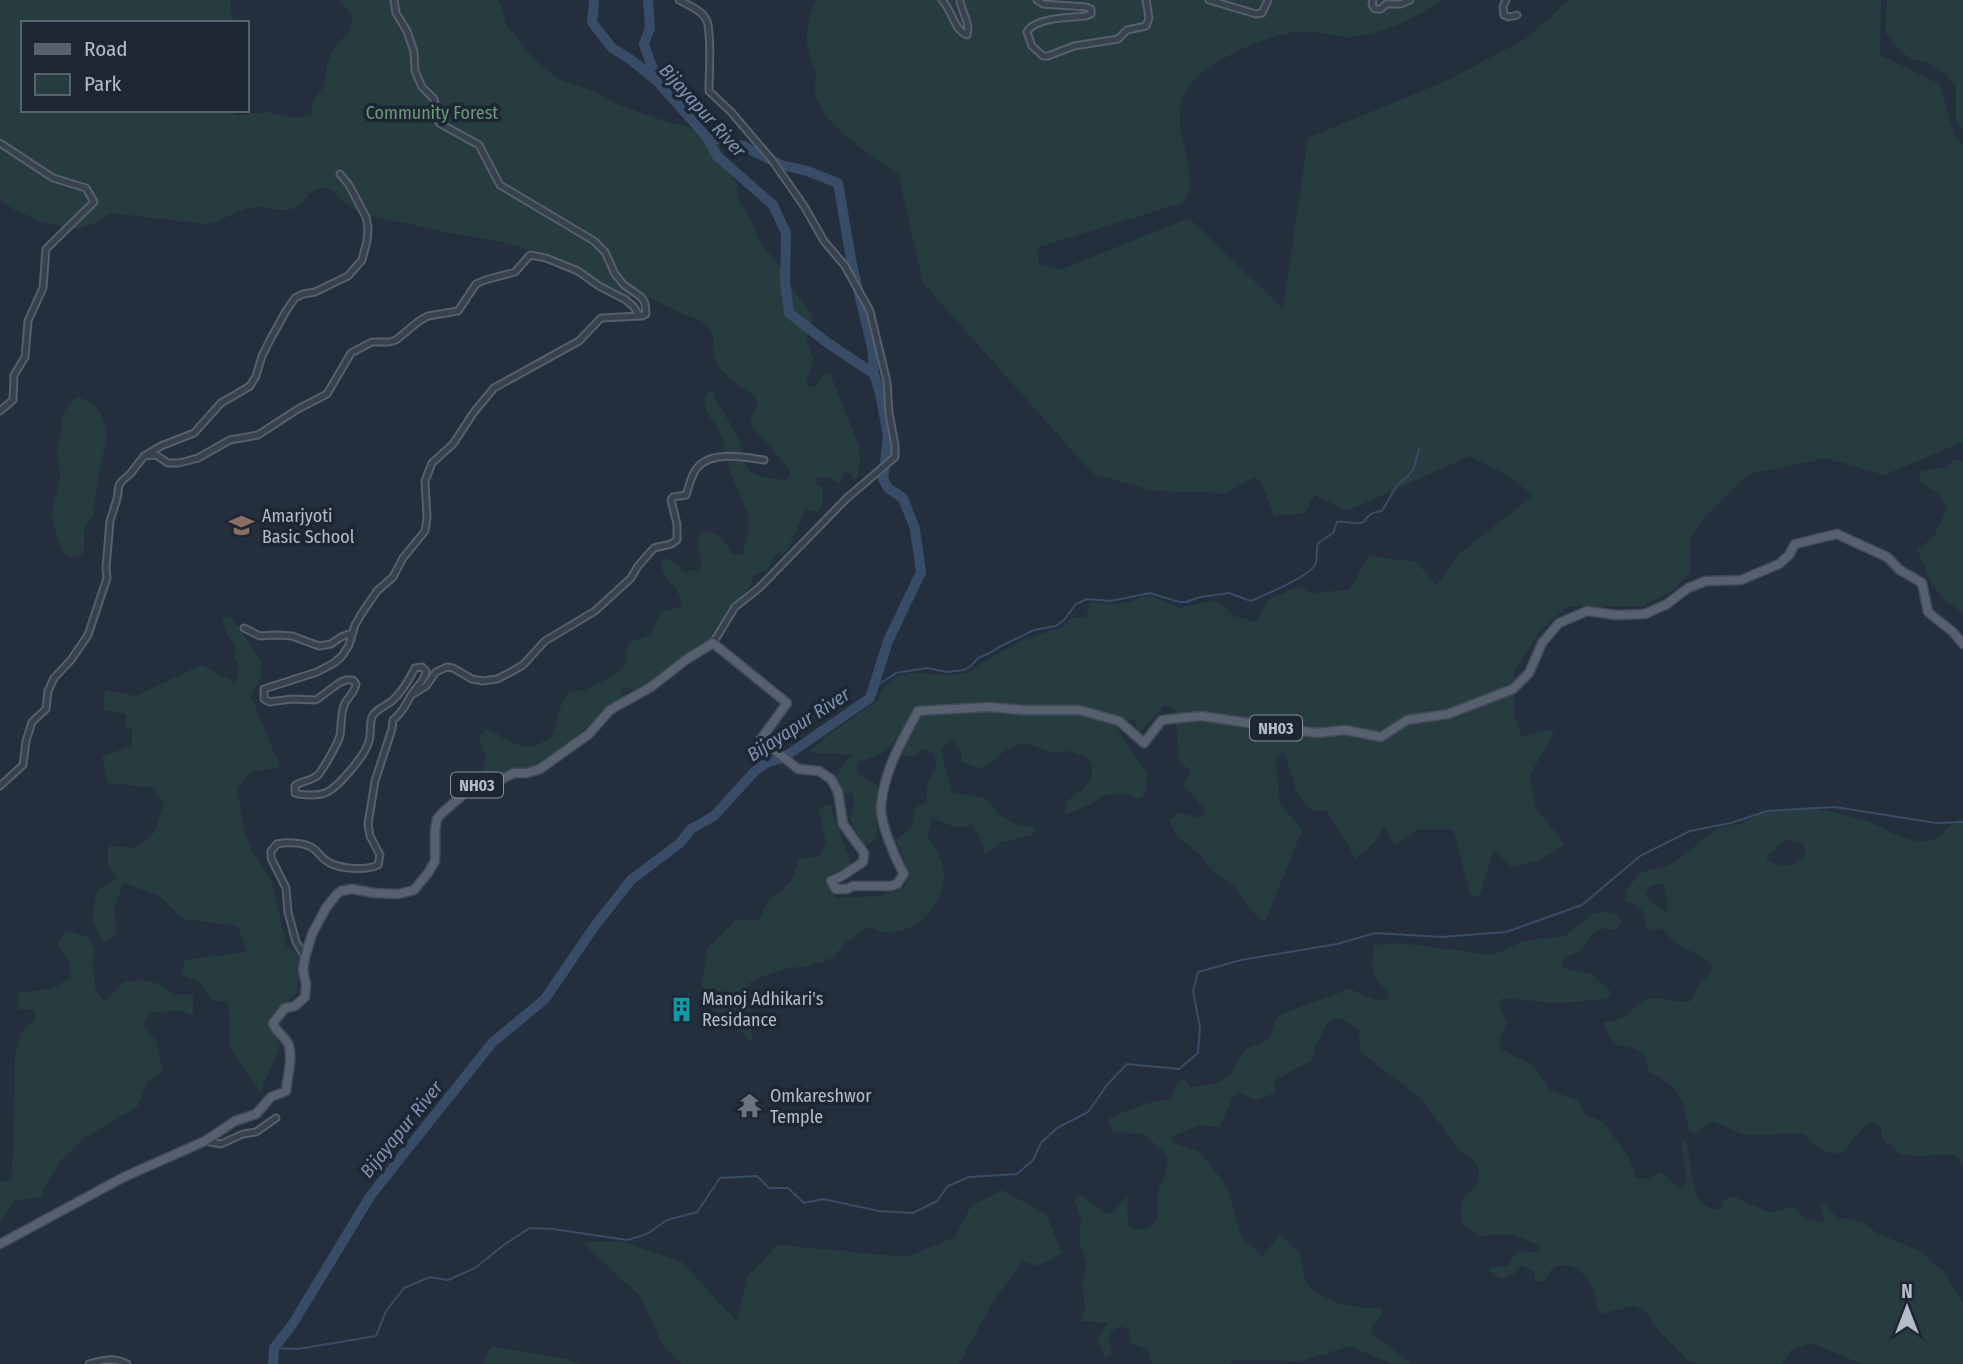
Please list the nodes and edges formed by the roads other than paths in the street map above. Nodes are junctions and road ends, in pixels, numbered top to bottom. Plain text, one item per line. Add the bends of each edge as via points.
1 (394, 0) edge
2 (679, 0) edge
3 (942, 0) edge
4 (960, 0) edge
5 (1037, 0) edge
6 (1146, 0) edge
7 (1209, 0) edge
8 (1268, 0) edge
9 (1373, 0) edge
10 (1410, 0) edge
11 (1506, 0) edge
12 (1517, 15) dead end
13 (0, 143) edge
14 (340, 174) dead end
15 (640, 316) junction
16 (0, 411) edge
17 (144, 456) junction
18 (764, 460) dead end
19 (244, 628) dead end
20 (351, 639) junction
21 (713, 643) junction
22 (1963, 644) edge
23 (408, 700) junction
24 (0, 786) edge
25 (304, 957) junction
26 (276, 1118) dead end
27 (205, 1141) junction
28 (0, 1244) edge
29 (89, 1364) edge
30 (127, 1364) edge

1 - 15 street via 414,52 419,82 433,99 439,123 479,145 500,185 594,241 624,285 643,300 646,314
2 - 21 street via 708,21 709,91 766,152 870,311 887,382 895,445 895,457 735,607
3 - 4 street via 958,30 967,35 969,26
5 - 6 street via 1091,9 1086,16 1029,27 1032,46 1043,56 1118,39 1127,30 1146,26
7 - 8 street via 1256,14 1262,13
9 - 10 street via 1375,9
11 - 12 street via 1504,15
13 - 16 street via 53,177 86,188 94,202 46,249 43,288 28,321 25,357 14,375 13,400
14 - 17 street via 366,217 367,241 360,264 348,276 295,298 250,386 221,403 194,433
15 - 17 street via 630,303 583,274 530,255 515,272 476,284 458,311 428,316 396,340 372,342 351,353 327,394 262,433 229,440 178,463
15 - 20 street via 601,318 579,341 488,394 453,444 432,463 425,481 425,531 373,597
17 - 24 street via 119,485 110,521 107,578 88,635 54,678 47,709 32,722 23,765
18 - 23 street via 731,455 708,460 697,468 686,495 671,500 677,540 654,548 631,578 595,611 545,642 523,665 490,681 478,681 453,668 441,669
19 - 20 street via 260,636 292,636 319,646 349,635
20 - 23 street via 342,656 328,667 264,691 269,702 314,701 346,680 356,684 342,712 338,742 319,774 296,784 295,793 322,794 335,786 369,744 372,716 402,691 415,668 424,667 425,678
21 - 22 main road, NH03 via 788,703 761,739 798,769 819,771 831,779 838,792 844,824 864,853 863,862 831,880 835,889 891,886 904,874 881,809 888,774 918,711 1079,710 1119,721 1144,743 1162,720 1201,716 1381,737 1407,720 1448,714 1513,689 1529,673 1542,643 1559,623 1587,611 1645,614 1688,588 1706,581 1741,580 1779,564 1795,544 1837,534 1886,557 1922,583 1928,612
21 - 25 main road, NH03 via 652,687 610,710 589,734 540,768 472,787 437,819 435,861 418,886 404,894 341,891 326,908
23 - 25 street via 393,720 374,781 368,830 380,855 377,865 334,865 310,847 288,843 277,844 271,851
25 - 27 main road, NH03 via 305,997 285,1008 273,1023 289,1045 286,1091 271,1097 256,1114 235,1121
26 - 27 street via 256,1132 220,1144
27 - 28 main road, NH03 via 124,1177
29 - 30 street via 106,1359

